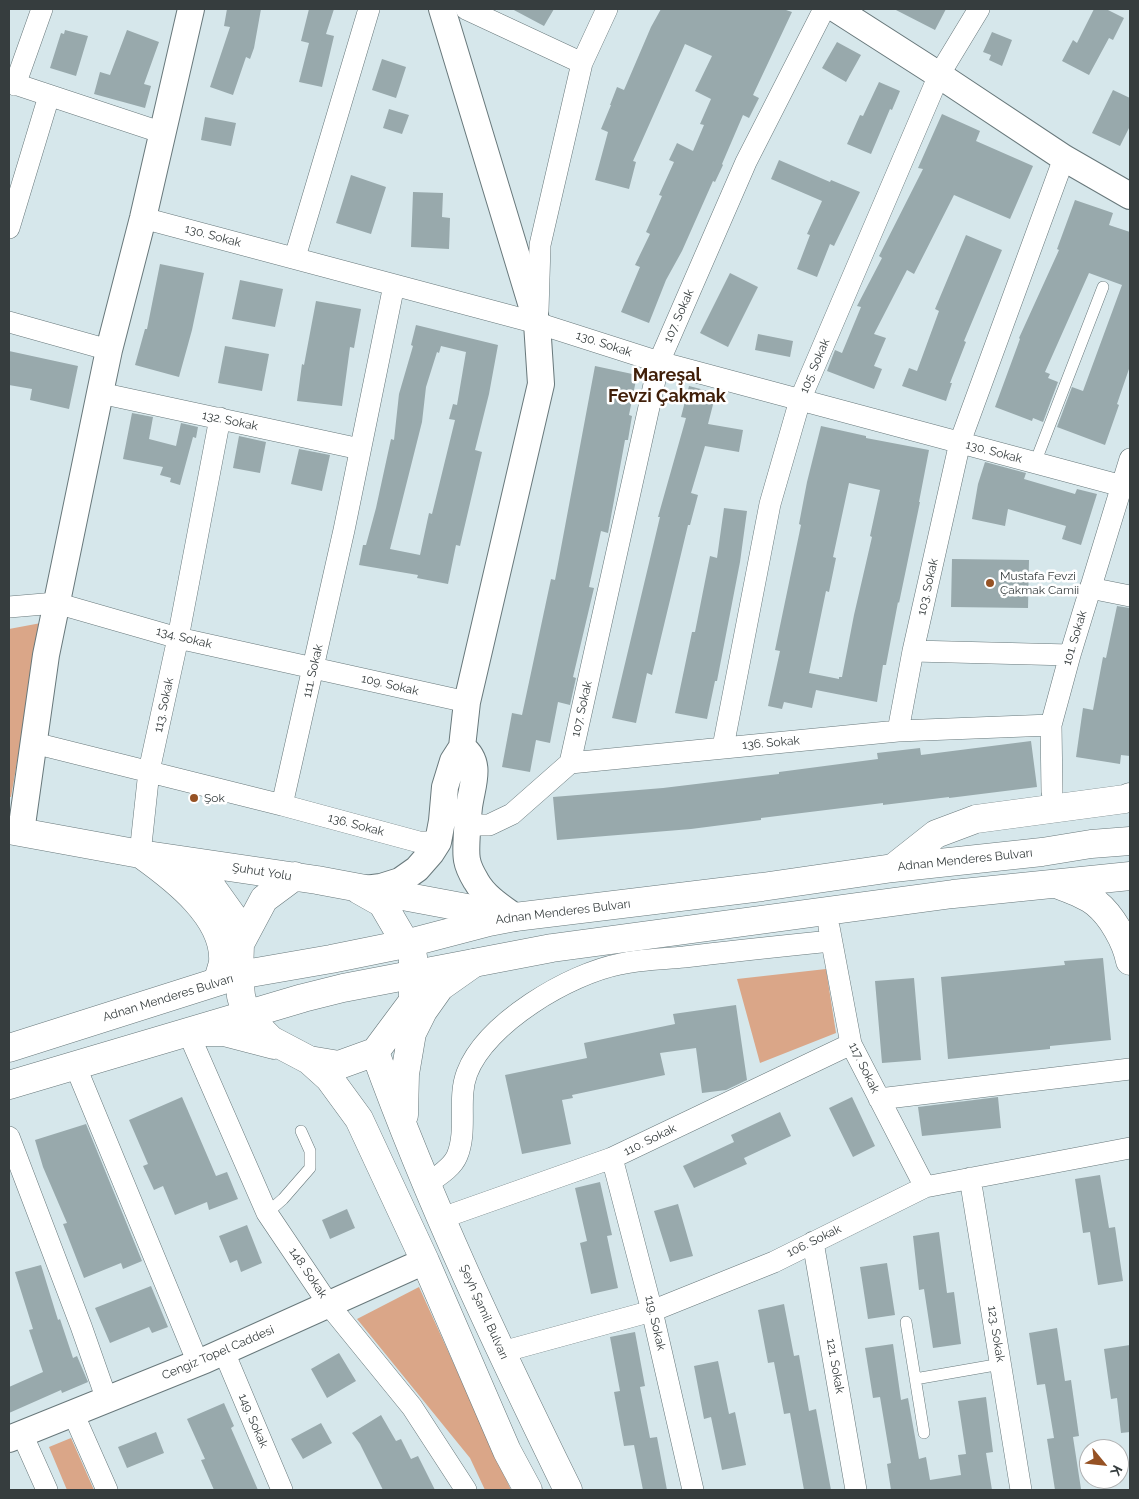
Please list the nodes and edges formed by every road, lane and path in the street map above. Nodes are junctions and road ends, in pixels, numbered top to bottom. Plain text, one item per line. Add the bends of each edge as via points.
1 (42, 9) edge
2 (191, 9) edge
3 (370, 9) edge
4 (442, 9) edge
5 (466, 9) edge
6 (607, 9) edge
7 (824, 9) edge
8 (836, 9) edge
9 (979, 9) edge
10 (582, 63) junction
11 (940, 75) junction
12 (12, 83) edge
13 (49, 96) junction
14 (163, 133) junction
15 (1064, 158) junction
16 (1130, 196) edge
17 (143, 218) junction
18 (9, 228) edge
19 (295, 257) junction
20 (394, 285) junction
21 (1103, 287) dead end
22 (9, 322) edge
23 (537, 323) junction
24 (109, 350) junction
25 (659, 362) junction
26 (100, 393) junction
27 (800, 400) junction
28 (220, 418) junction
29 (960, 442) junction
30 (360, 449) junction
31 (1130, 459) edge
32 (1035, 462) junction
33 (1122, 486) junction
34 (1090, 588) junction
35 (1130, 596) edge
36 (56, 603) junction
37 (9, 607) edge
38 (178, 638) junction
39 (913, 651) junction
40 (1070, 655) junction
41 (313, 668) junction
42 (468, 702) junction
43 (1051, 725) junction
44 (898, 731) junction
45 (34, 742) junction
46 (462, 747) junction
47 (723, 747) junction
48 (570, 763) junction
49 (149, 772) junction
50 (1052, 792) dead end
51 (1130, 797) edge
52 (282, 805) junction
53 (468, 825) junction
54 (15, 831) edge
55 (1130, 841) edge
56 (430, 842) dead end
57 (149, 860) junction
58 (893, 868) junction
59 (295, 876) junction
60 (1130, 876) edge
61 (1055, 884) junction
62 (358, 888) junction
63 (826, 911) junction
64 (515, 917) junction
65 (831, 941) junction
66 (240, 944) junction
67 (405, 944) junction
68 (1130, 961) edge
69 (474, 963) junction
70 (413, 975) junction
71 (228, 979) junction
72 (246, 1015) junction
73 (188, 1032) junction
74 (850, 1044) junction
75 (9, 1048) edge
76 (375, 1052) junction
77 (298, 1055) junction
78 (75, 1065) junction
79 (338, 1065) junction
80 (1130, 1069) edge
81 (9, 1084) edge
82 (879, 1099) junction
83 (359, 1119) junction
84 (301, 1131) dead end
85 (405, 1131) junction
86 (9, 1137) edge
87 (1130, 1148) edge
88 (612, 1158) junction
89 (970, 1178) junction
90 (427, 1184) junction
91 (925, 1187) junction
92 (267, 1213) junction
93 (442, 1218) junction
94 (812, 1242) junction
95 (425, 1261) junction
96 (329, 1304) junction
97 (652, 1311) junction
98 (906, 1322) dead end
99 (224, 1352) junction
100 (502, 1352) junction
101 (198, 1363) junction
102 (1001, 1364) junction
103 (915, 1379) junction
104 (107, 1400) junction
105 (73, 1413) junction
106 (924, 1433) dead end
107 (16, 1436) edge
108 (47, 1490) edge
109 (107, 1490) edge
110 (282, 1490) edge
111 (466, 1490) edge
112 (528, 1490) edge
113 (568, 1490) edge
114 (693, 1490) edge
115 (856, 1490) edge
116 (1022, 1490) edge

1 - 12 street
2 - 14 street
3 - 19 street
4 - 23 street
5 - 10 street
6 - 10 street
7 - 25 street, 107. Sokak via 746,162
8 - 11 street
9 - 11 street, 105. Sokak
10 - 23 street via 540,245
11 - 15 street
11 - 27 street, 105. Sokak
12 - 13 street
13 - 14 street
13 - 18 street
14 - 17 street
15 - 16 street
15 - 29 street, 103. Sokak
17 - 19 street, 130. Sokak
17 - 24 street
19 - 20 street, 130. Sokak
20 - 23 street, 130. Sokak
20 - 30 street, 111. Sokak
21 - 32 lane
22 - 24 street
23 - 25 street, 130. Sokak
23 - 42 street via 542,384
24 - 26 street
25 - 27 street, 130. Sokak
25 - 48 street, 107. Sokak
26 - 28 street, 132. Sokak
26 - 36 street
27 - 29 street, 130. Sokak
27 - 47 street, 105. Sokak via 770,504
28 - 30 street, 132. Sokak
28 - 38 street, 113. Sokak
29 - 32 street, 130. Sokak
29 - 39 street, 103. Sokak
30 - 41 street, 111. Sokak
31 - 33 street, 101. Sokak
32 - 33 street, 130. Sokak
33 - 34 street, 101. Sokak
34 - 35 street
34 - 40 street, 101. Sokak
36 - 37 street
36 - 38 street, 134. Sokak
36 - 45 street
38 - 41 street, 134. Sokak
38 - 49 street, 113. Sokak
39 - 40 street
39 - 44 street, 103. Sokak
40 - 43 street, 101. Sokak
41 - 42 street, 109. Sokak
41 - 52 street, 111. Sokak
42 - 46 street
43 - 44 street, 136. Sokak
43 - 50 street, 101. Sokak
44 - 47 street, 136. Sokak
45 - 49 street
45 - 54 street
46 - 53 street via 470,753 475,774
46 - 62 street via 448,773 438,842 431,853 400,881 381,887
47 - 48 street, 136. Sokak
48 - 53 street via 512,814 490,825
49 - 52 street
49 - 57 street, 113. Sokak
51 - 58 main road via 976,819 936,834
52 - 56 street, 136. Sokak via 418,842
53 - 64 street via 467,860 476,882 494,902
54 - 57 main road, Şuhut Yolu
55 - 58 main road, Adnan Menderes Bulvarı
57 - 59 main road, Şuhut Yolu
57 - 66 main road via 208,882 233,918
57 - 71 main road via 193,898 211,920 221,945
58 - 64 main road, Adnan Menderes Bulvarı
59 - 62 main road, Şuhut Yolu
59 - 66 main road via 264,899
60 - 61 main road
61 - 63 main road
61 - 68 main road via 1096,903 1121,936
62 - 64 main road, Şuhut Yolu
62 - 67 main road via 382,903
63 - 65 street, 117. Sokak
63 - 69 main road via 552,948
64 - 67 main road, Adnan Menderes Bulvarı
65 - 74 street, 117. Sokak
65 - 90 street via 619,964 580,977 545,996 487,1039 467,1072 462,1092 462,1125 457,1156 444,1172
66 - 71 main road
67 - 70 main road via 413,956
67 - 71 main road, Adnan Menderes Bulvarı
69 - 70 main road
69 - 85 main road via 440,987 412,1033 404,1090
70 - 72 main road via 343,988
70 - 76 main road via 413,1001
71 - 72 main road via 241,996
71 - 75 main road, Adnan Menderes Bulvarı
72 - 73 main road
72 - 77 main road via 271,1040
73 - 77 main road via 224,1032
73 - 78 main road
73 - 92 street, 148. Sokak
74 - 82 street, 117. Sokak
74 - 88 street, 110. Sokak
76 - 79 main road
76 - 85 main road, Şeyh Şamil Bulvarı
77 - 79 main road
77 - 83 main road via 329,1078
78 - 81 main road
78 - 101 street
79 - 83 main road
80 - 82 street
82 - 91 street, 117. Sokak
83 - 95 main road
84 - 92 lane via 310,1151 310,1168 289,1194
85 - 90 main road, Şeyh Şamil Bulvarı
86 - 104 street
87 - 89 street, 106. Sokak
88 - 93 street, 110. Sokak
88 - 97 street, 119. Sokak
89 - 91 street, 106. Sokak
89 - 102 street, 123. Sokak
90 - 93 main road, Şeyh Şamil Bulvarı
91 - 94 street, 106. Sokak
92 - 96 street, 148. Sokak
93 - 100 main road, Şeyh Şamil Bulvarı
94 - 97 street, 106. Sokak via 774,1262
94 - 115 street, 121. Sokak
95 - 96 street, Cengiz Topel Caddesi
95 - 112 main road via 507,1451
96 - 99 street, Cengiz Topel Caddesi
96 - 111 street, 148. Sokak via 412,1407
97 - 100 street, 106. Sokak
97 - 114 street, 119. Sokak
98 - 103 lane
99 - 101 street, Cengiz Topel Caddesi
99 - 110 street, 149. Sokak
100 - 113 main road, Şeyh Şamil Bulvarı
101 - 104 street, Cengiz Topel Caddesi
102 - 103 lane
102 - 116 street, 123. Sokak
103 - 106 lane
104 - 105 street, Cengiz Topel Caddesi
105 - 107 street, Cengiz Topel Caddesi
105 - 109 street
107 - 108 street

